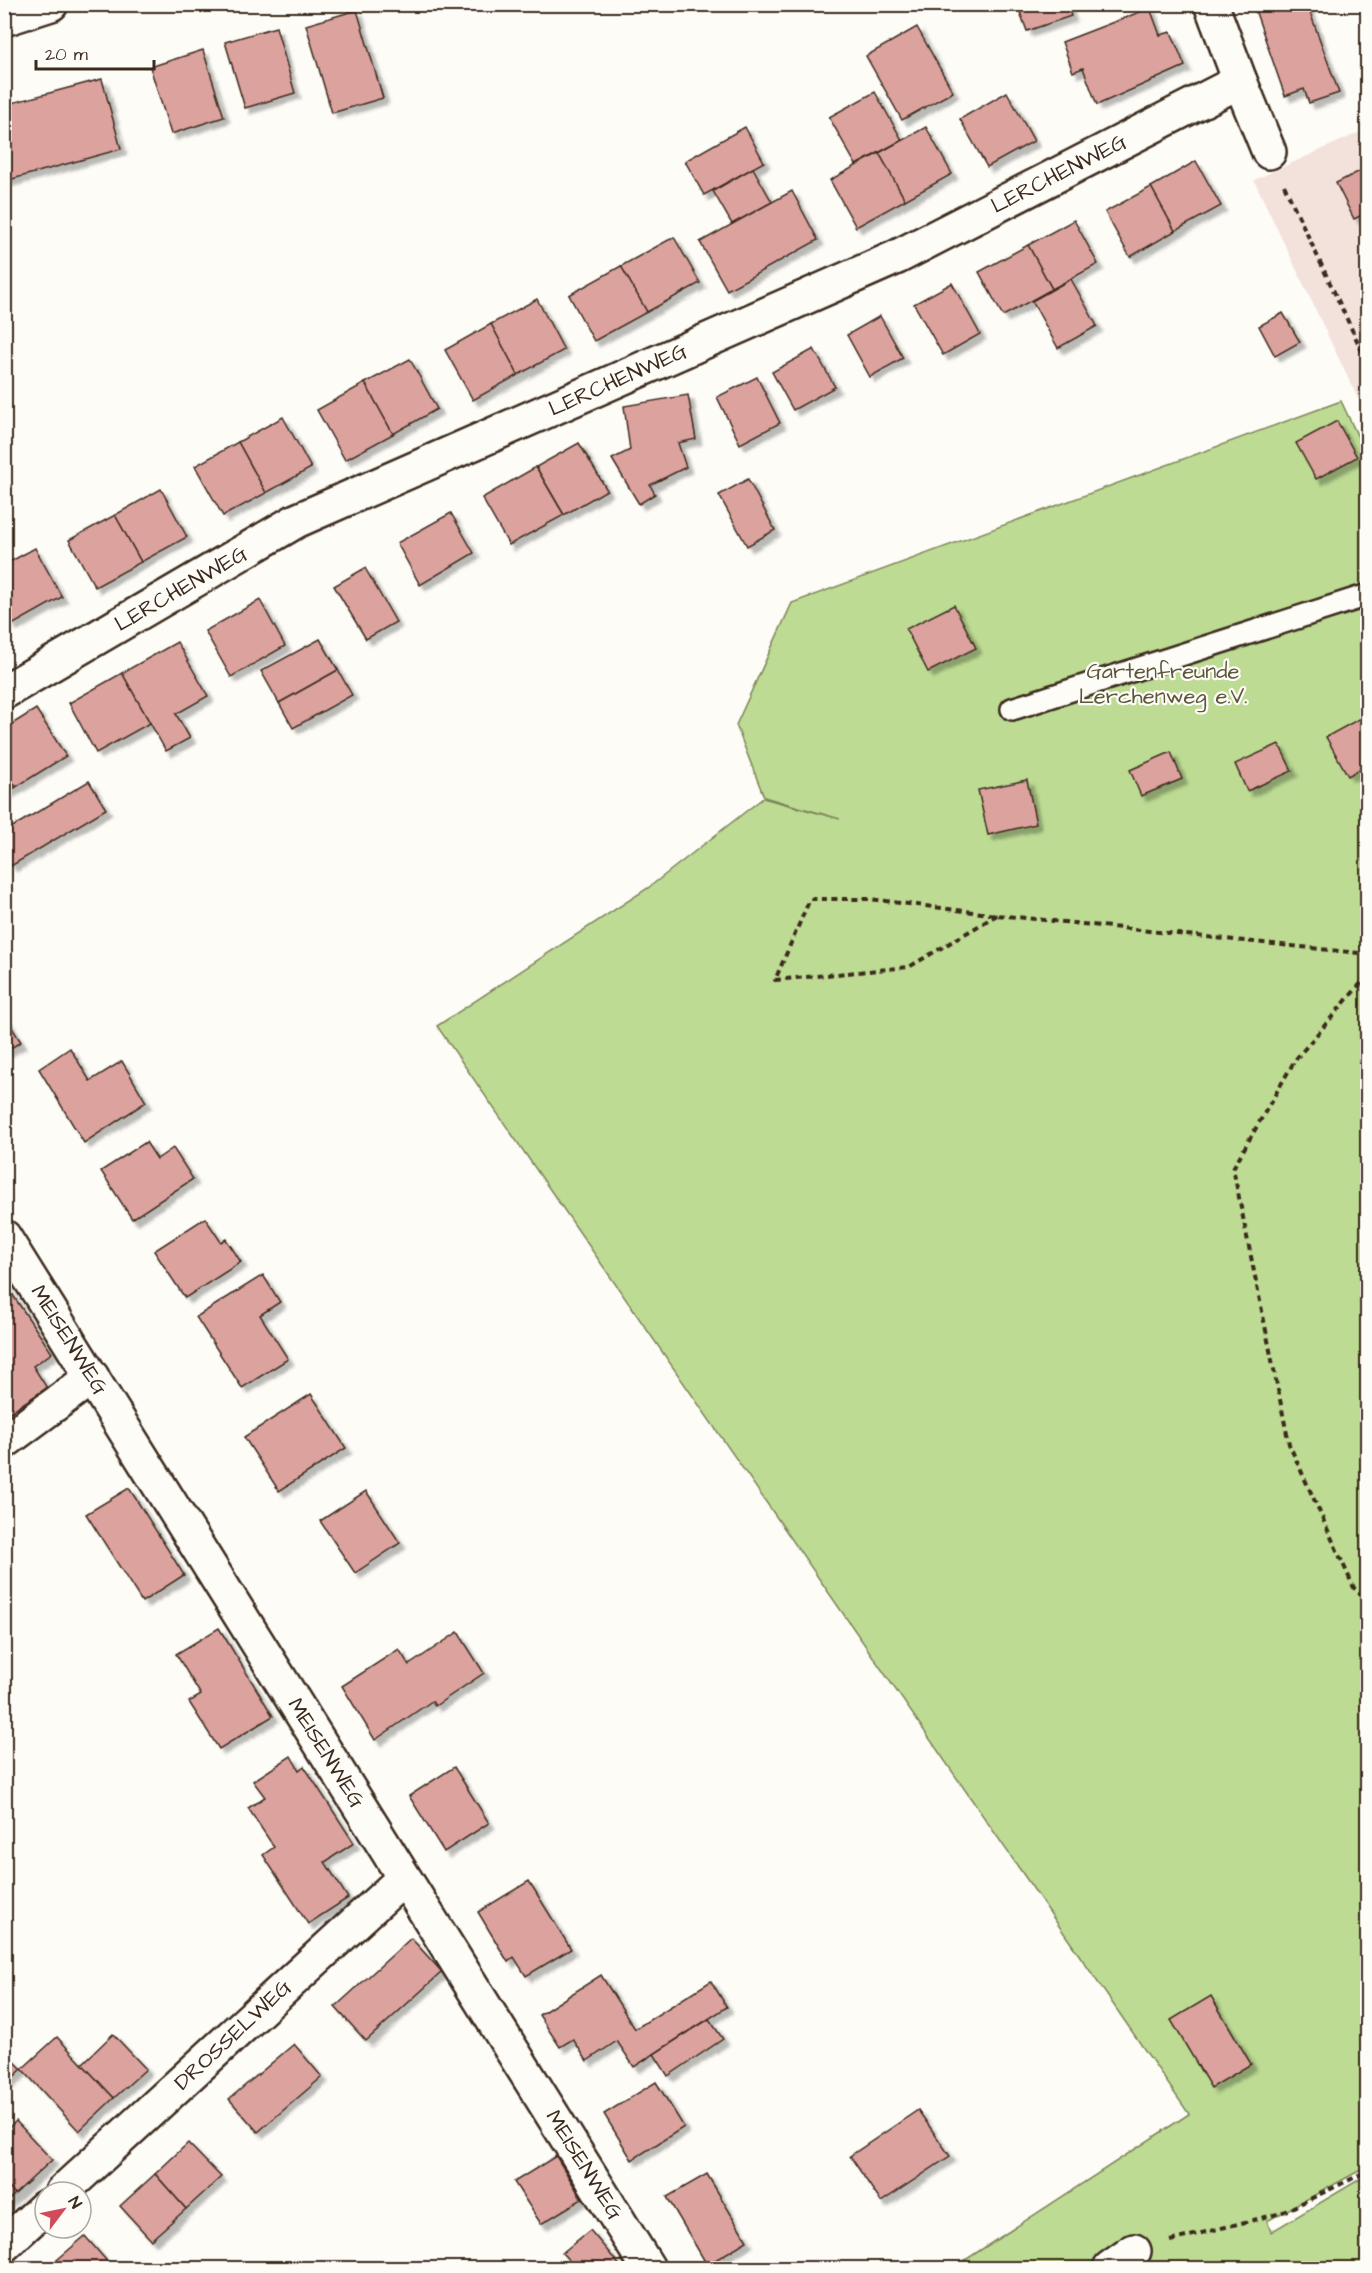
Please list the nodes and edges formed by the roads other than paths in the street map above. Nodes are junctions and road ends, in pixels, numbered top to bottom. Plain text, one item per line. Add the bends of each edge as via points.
1 (51, 4) edge
2 (1210, 4) edge
3 (4, 19) edge
4 (1240, 81) junction
5 (1269, 152) road end
6 (1368, 595) edge
7 (4, 692) edge
8 (1012, 709) dead end
9 (4, 1237) edge
10 (92, 1377) junction
11 (4, 1442) edge
12 (404, 1878) junction
13 (75, 2180) edge
14 (33, 2219) edge
15 (4, 2245) edge
16 (648, 2268) edge

1 - 3 street
2 - 4 street
4 - 5 street
4 - 7 street, LERCHENWEG via 897,257 296,521
6 - 8 lane
9 - 10 street, MEISENWEG
10 - 11 street
10 - 12 street, MEISENWEG
12 - 13 street, DROSSELWEG
12 - 16 street, MEISENWEG
14 - 15 street

